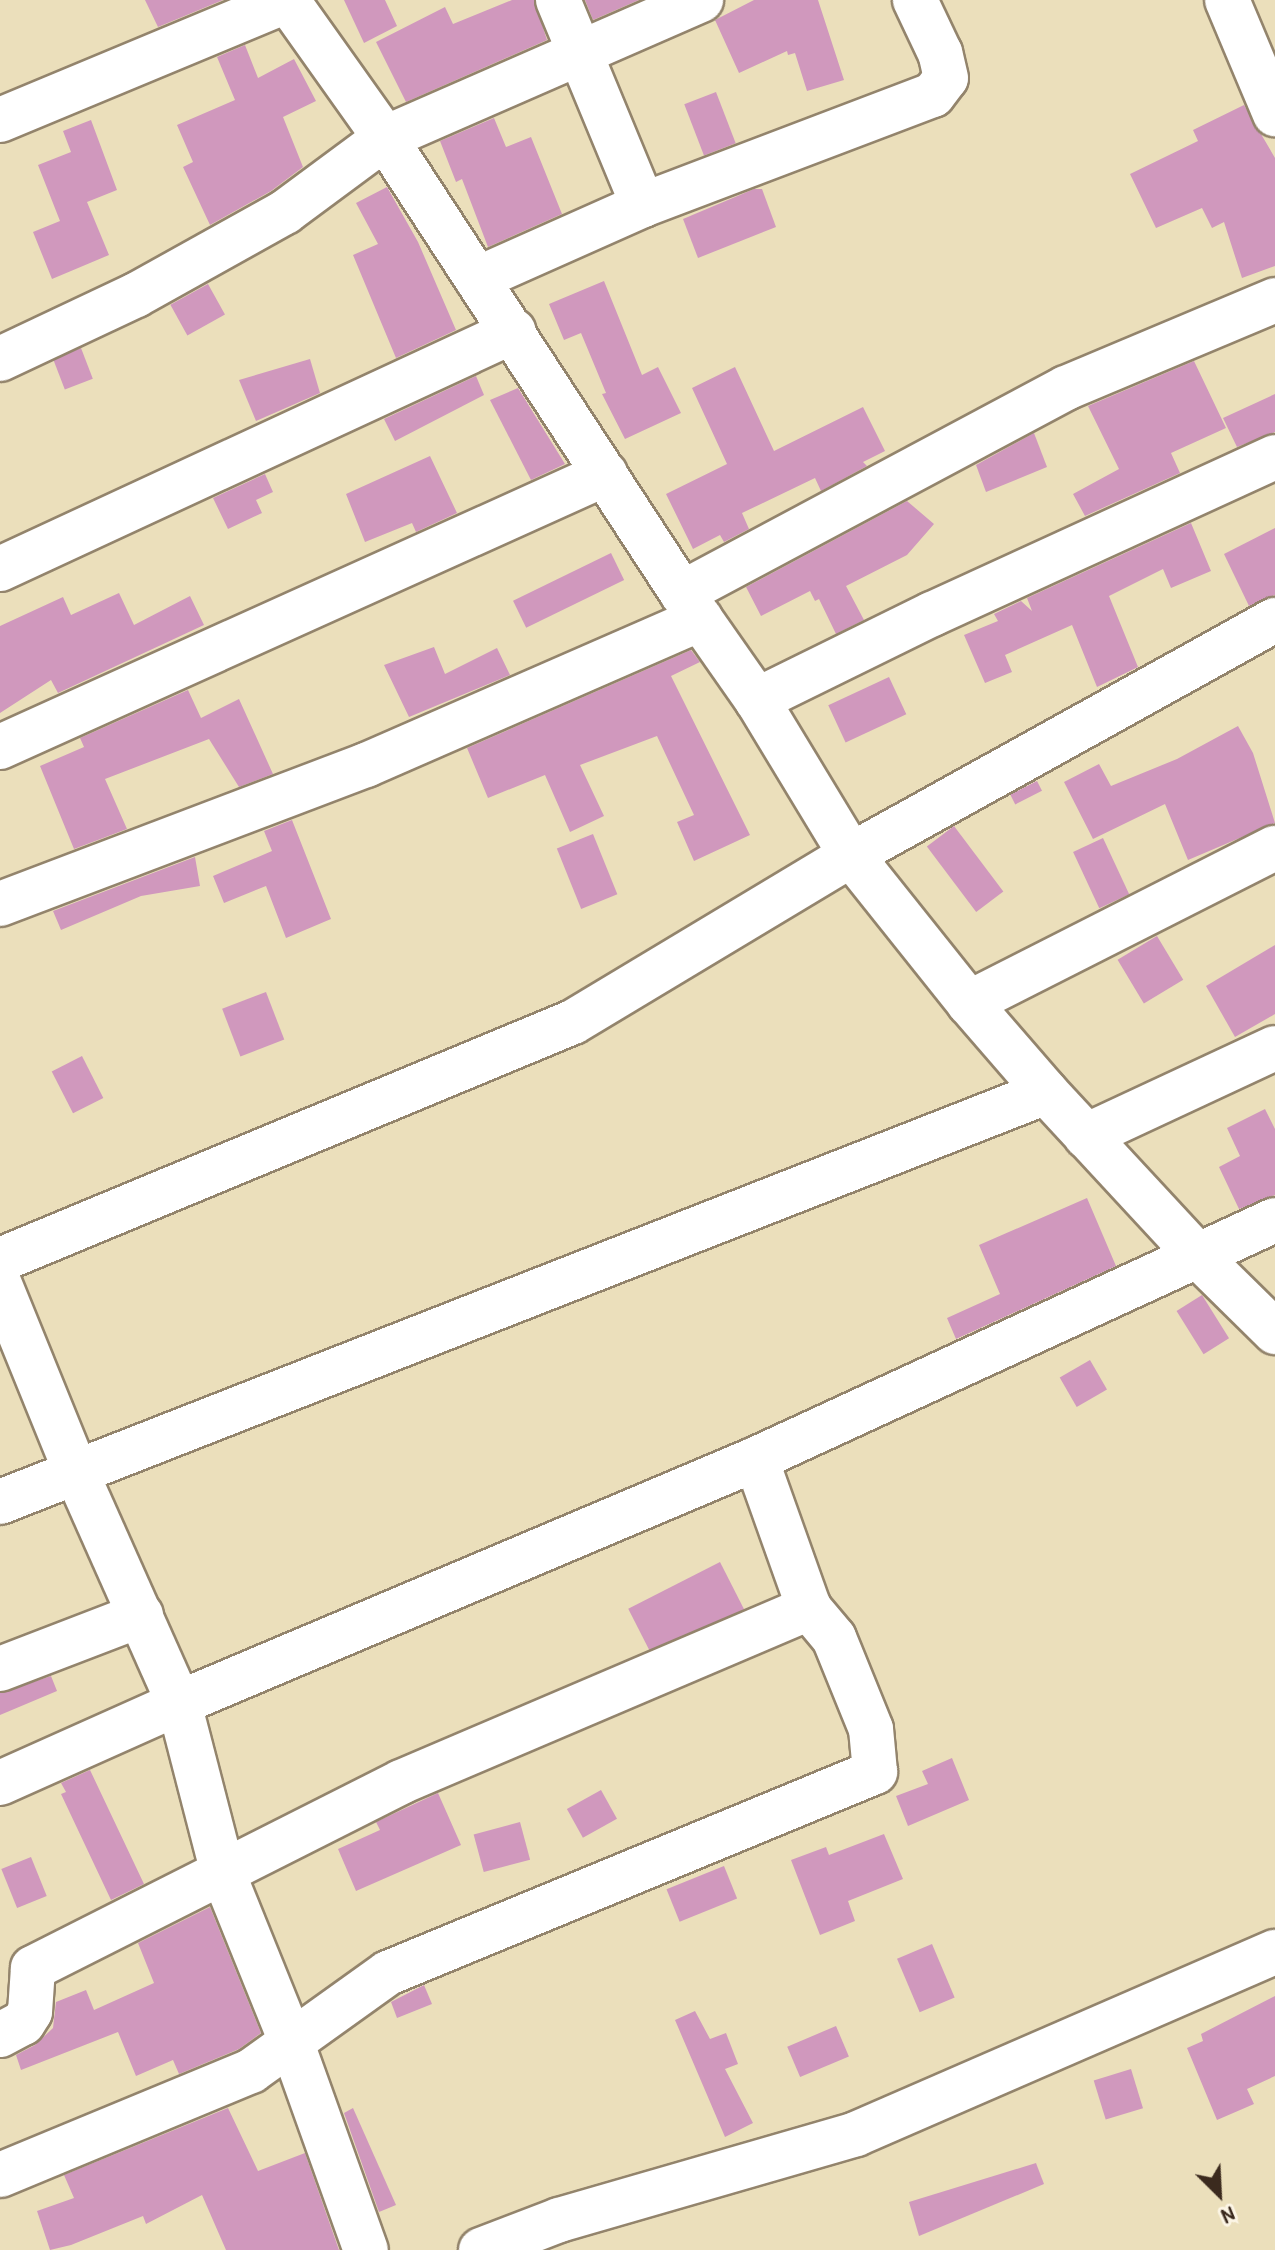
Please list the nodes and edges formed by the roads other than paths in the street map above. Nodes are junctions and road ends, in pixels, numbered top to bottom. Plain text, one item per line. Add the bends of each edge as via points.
1 (288, 0) edge
2 (558, 0) edge
3 (701, 0) edge
4 (915, 0) edge
5 (1227, 0) edge
6 (582, 51) junction
7 (1275, 114) edge
8 (0, 120) edge
9 (385, 138) junction
10 (643, 205) junction
11 (477, 279) junction
12 (1275, 300) edge
13 (514, 331) junction
14 (0, 359) edge
15 (1275, 457) edge
16 (605, 474) junction
17 (0, 569) edge
18 (691, 606) junction
19 (1275, 620) edge
20 (757, 700) junction
21 (0, 747) edge
22 (1275, 848) edge
23 (851, 855) junction
24 (0, 904) edge
25 (969, 1003) junction
26 (1275, 1048) edge
27 (1046, 1092) junction
28 (1086, 1136) junction
29 (1275, 1220) edge
30 (1197, 1255) junction
31 (0, 1260) edge
32 (0, 1285) edge
33 (1275, 1332) edge
34 (756, 1459) junction
35 (76, 1472) junction
36 (0, 1502) edge
37 (809, 1608) junction
38 (141, 1615) junction
39 (0, 1669) edge
40 (179, 1703) junction
41 (0, 1783) edge
42 (223, 1873) junction
43 (1275, 1952) edge
44 (0, 2035) edge
45 (291, 2041) junction
46 (0, 2175) edge
47 (366, 2250) edge
48 (481, 2250) edge

1 - 8 street
1 - 9 street
2 - 6 street
3 - 6 street
4 - 10 street via 946,78 933,95
5 - 7 street
6 - 9 street
6 - 10 street
9 - 11 street
9 - 14 street via 285,212 136,295
10 - 11 street
11 - 13 street
12 - 18 street via 1066,388
13 - 16 street
13 - 17 street
15 - 20 street
16 - 18 street
16 - 21 street
18 - 20 street
18 - 24 street via 366,765
19 - 23 street
20 - 23 street
22 - 25 street
23 - 25 street
23 - 31 street via 573,1022
25 - 27 street
26 - 28 street
27 - 28 street
27 - 35 street
28 - 30 street
29 - 30 street
30 - 33 street
30 - 34 street
32 - 35 street
34 - 37 street
34 - 40 street
35 - 36 street
35 - 38 street
37 - 42 street via 401,1782
37 - 45 street via 834,1638 871,1729 875,1772 388,1973
38 - 39 street
38 - 40 street
40 - 41 street
40 - 42 street
42 - 44 street via 33,1968 30,2012 23,2023
42 - 45 street
43 - 48 street via 856,2134 559,2220
45 - 46 street via 251,2071
45 - 47 street

